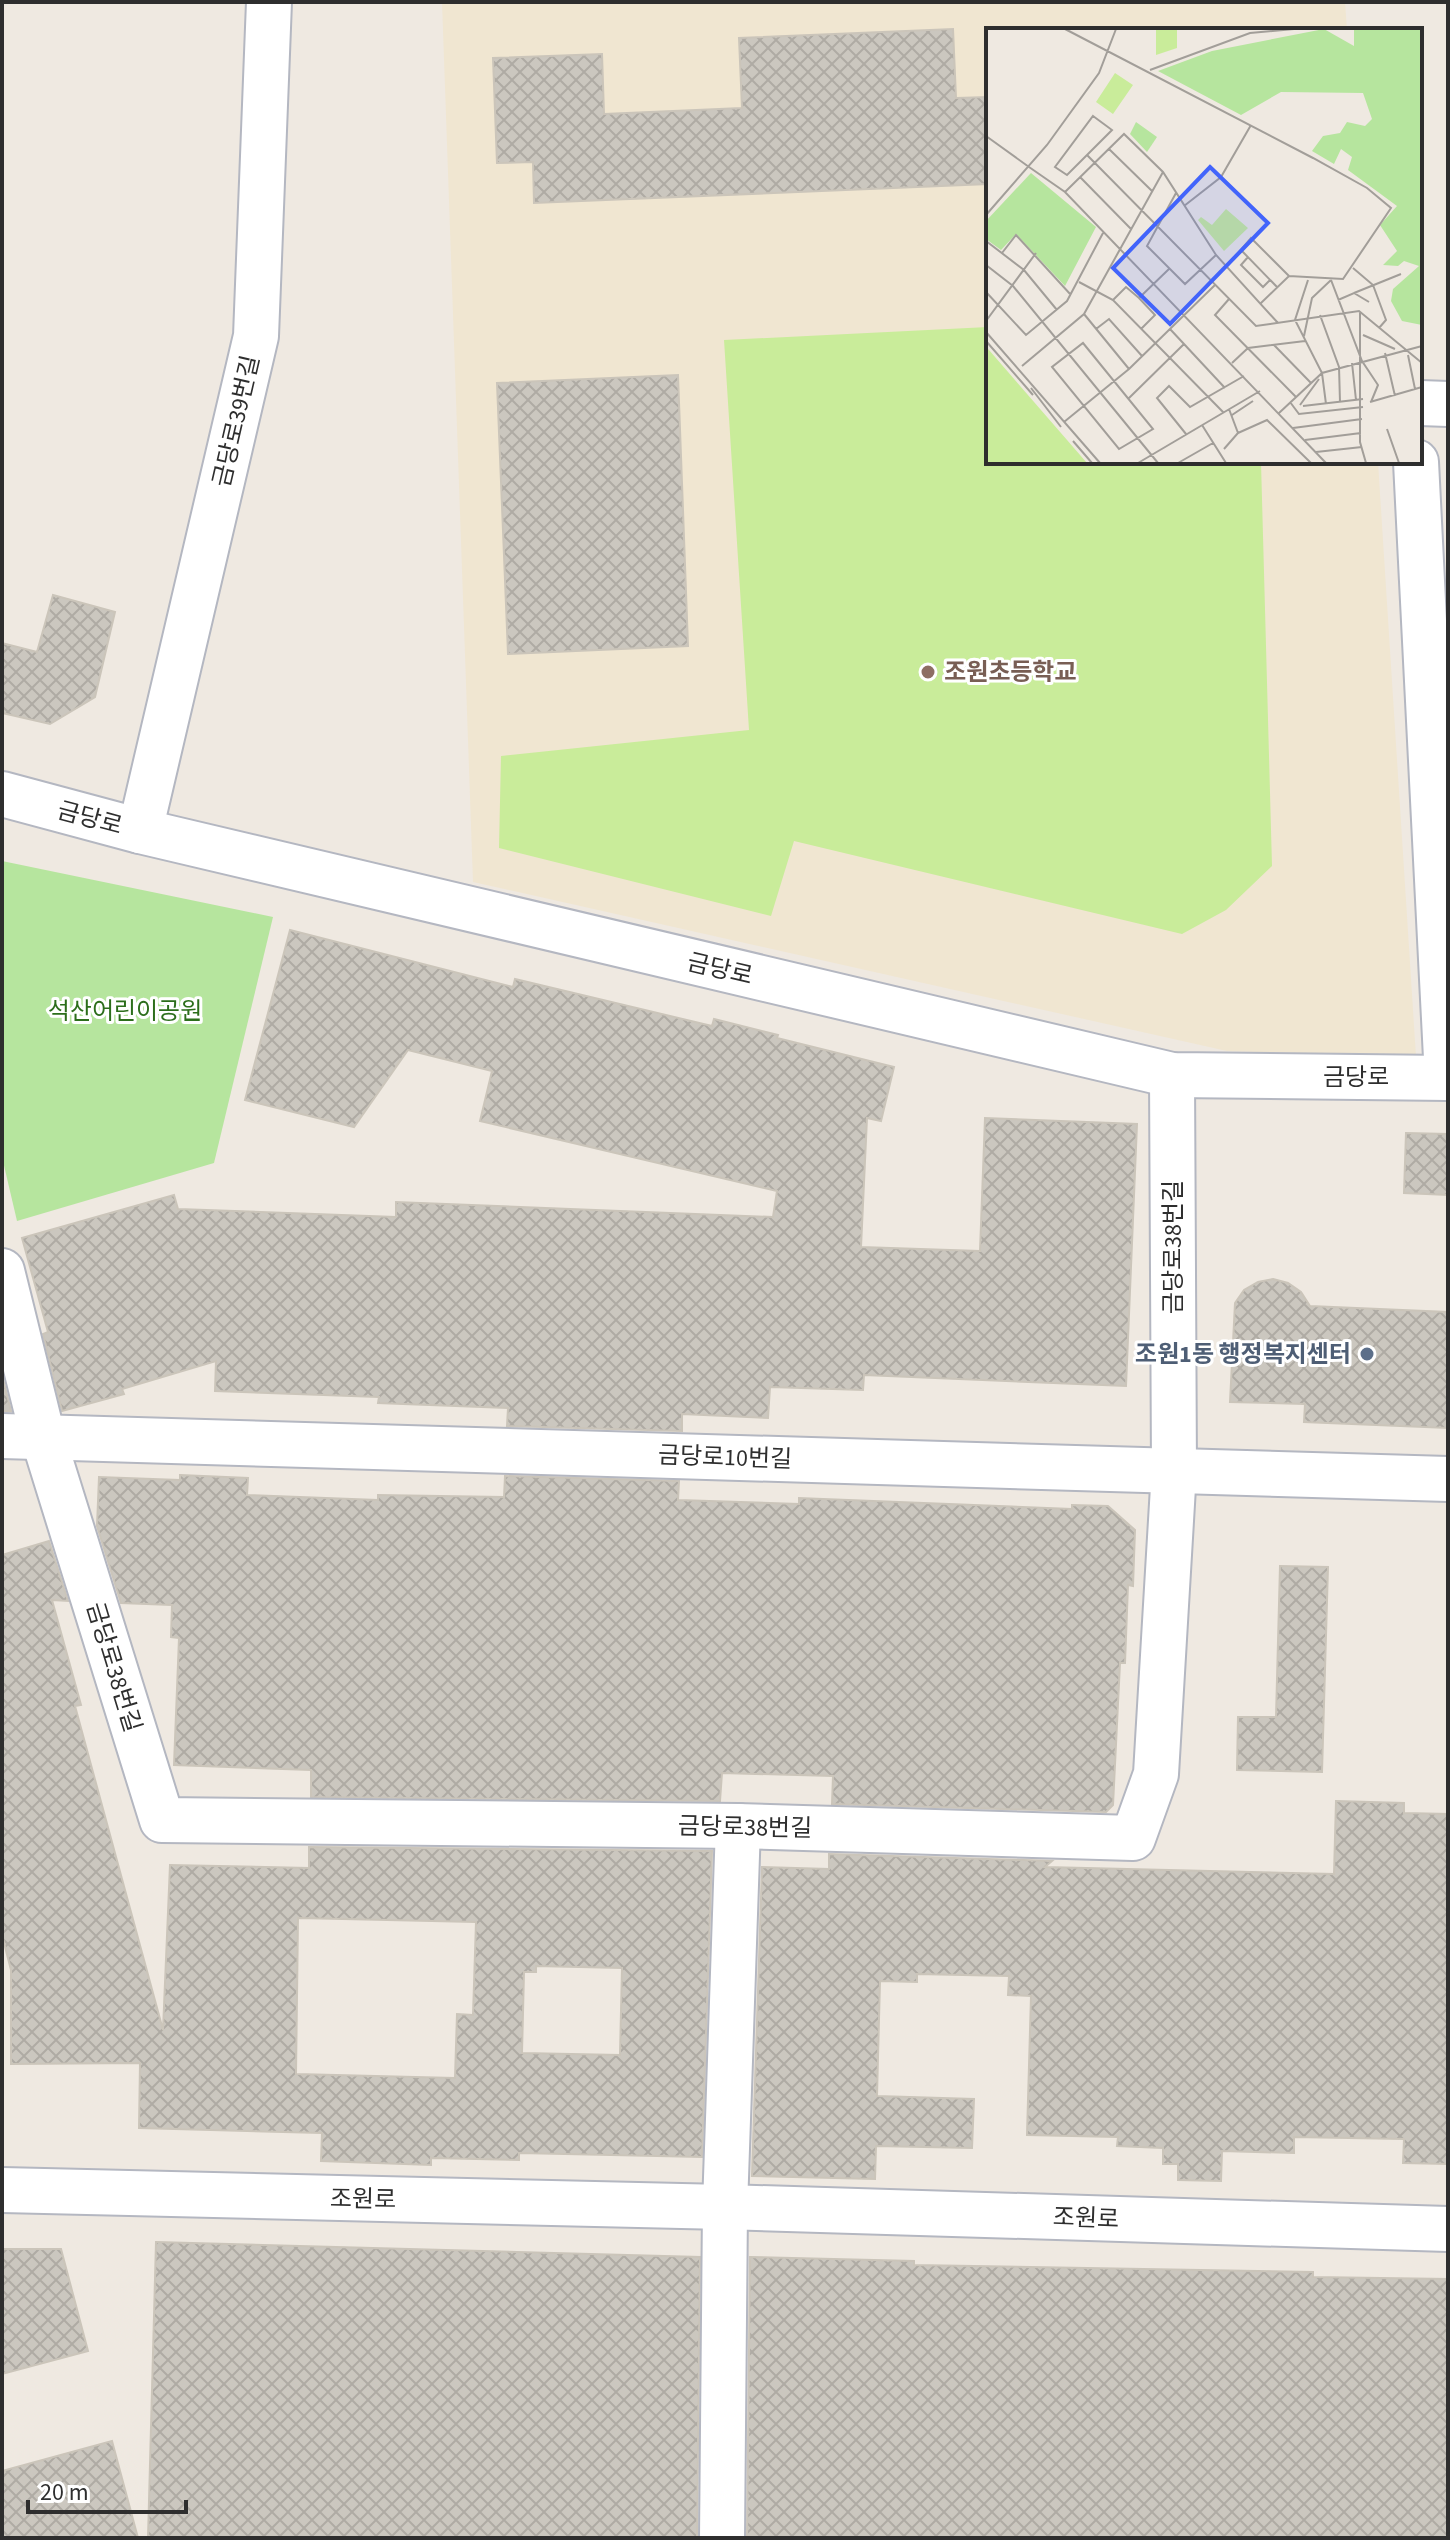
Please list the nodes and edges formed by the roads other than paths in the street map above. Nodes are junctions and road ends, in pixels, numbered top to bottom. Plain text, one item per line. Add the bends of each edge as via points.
1 (269, 2) edge
2 (1422, 403) edge
3 (1448, 404) edge
4 (1416, 464) edge
5 (1438, 696) edge
6 (2, 794) edge
7 (140, 831) junction
8 (1172, 1075) junction
9 (1447, 1078) edge
10 (2, 1271) edge
11 (23, 1437) edge
12 (1174, 1470) junction
13 (1448, 1479) edge
14 (738, 1826) junction
15 (2, 2190) edge
16 (725, 2207) junction
17 (1448, 2229) edge
18 (722, 2538) edge

1 - 7 street, 금당로39번길 via 256,336
2 - 3 street
4 - 5 street, 금당로
5 - 9 street, 금당로
6 - 7 street, 금당로
7 - 8 street, 금당로
8 - 9 street, 금당로
8 - 12 street, 금당로38번길
10 - 11 street, 금당로38번길
11 - 12 street, 금당로10번길
11 - 14 street, 금당로38번길 via 162,1820
12 - 13 street, 금당로10번길
12 - 14 street, 금당로38번길 via 1156,1774 1133,1838
14 - 16 street
15 - 16 street, 조원로
16 - 17 street, 조원로
16 - 18 street

